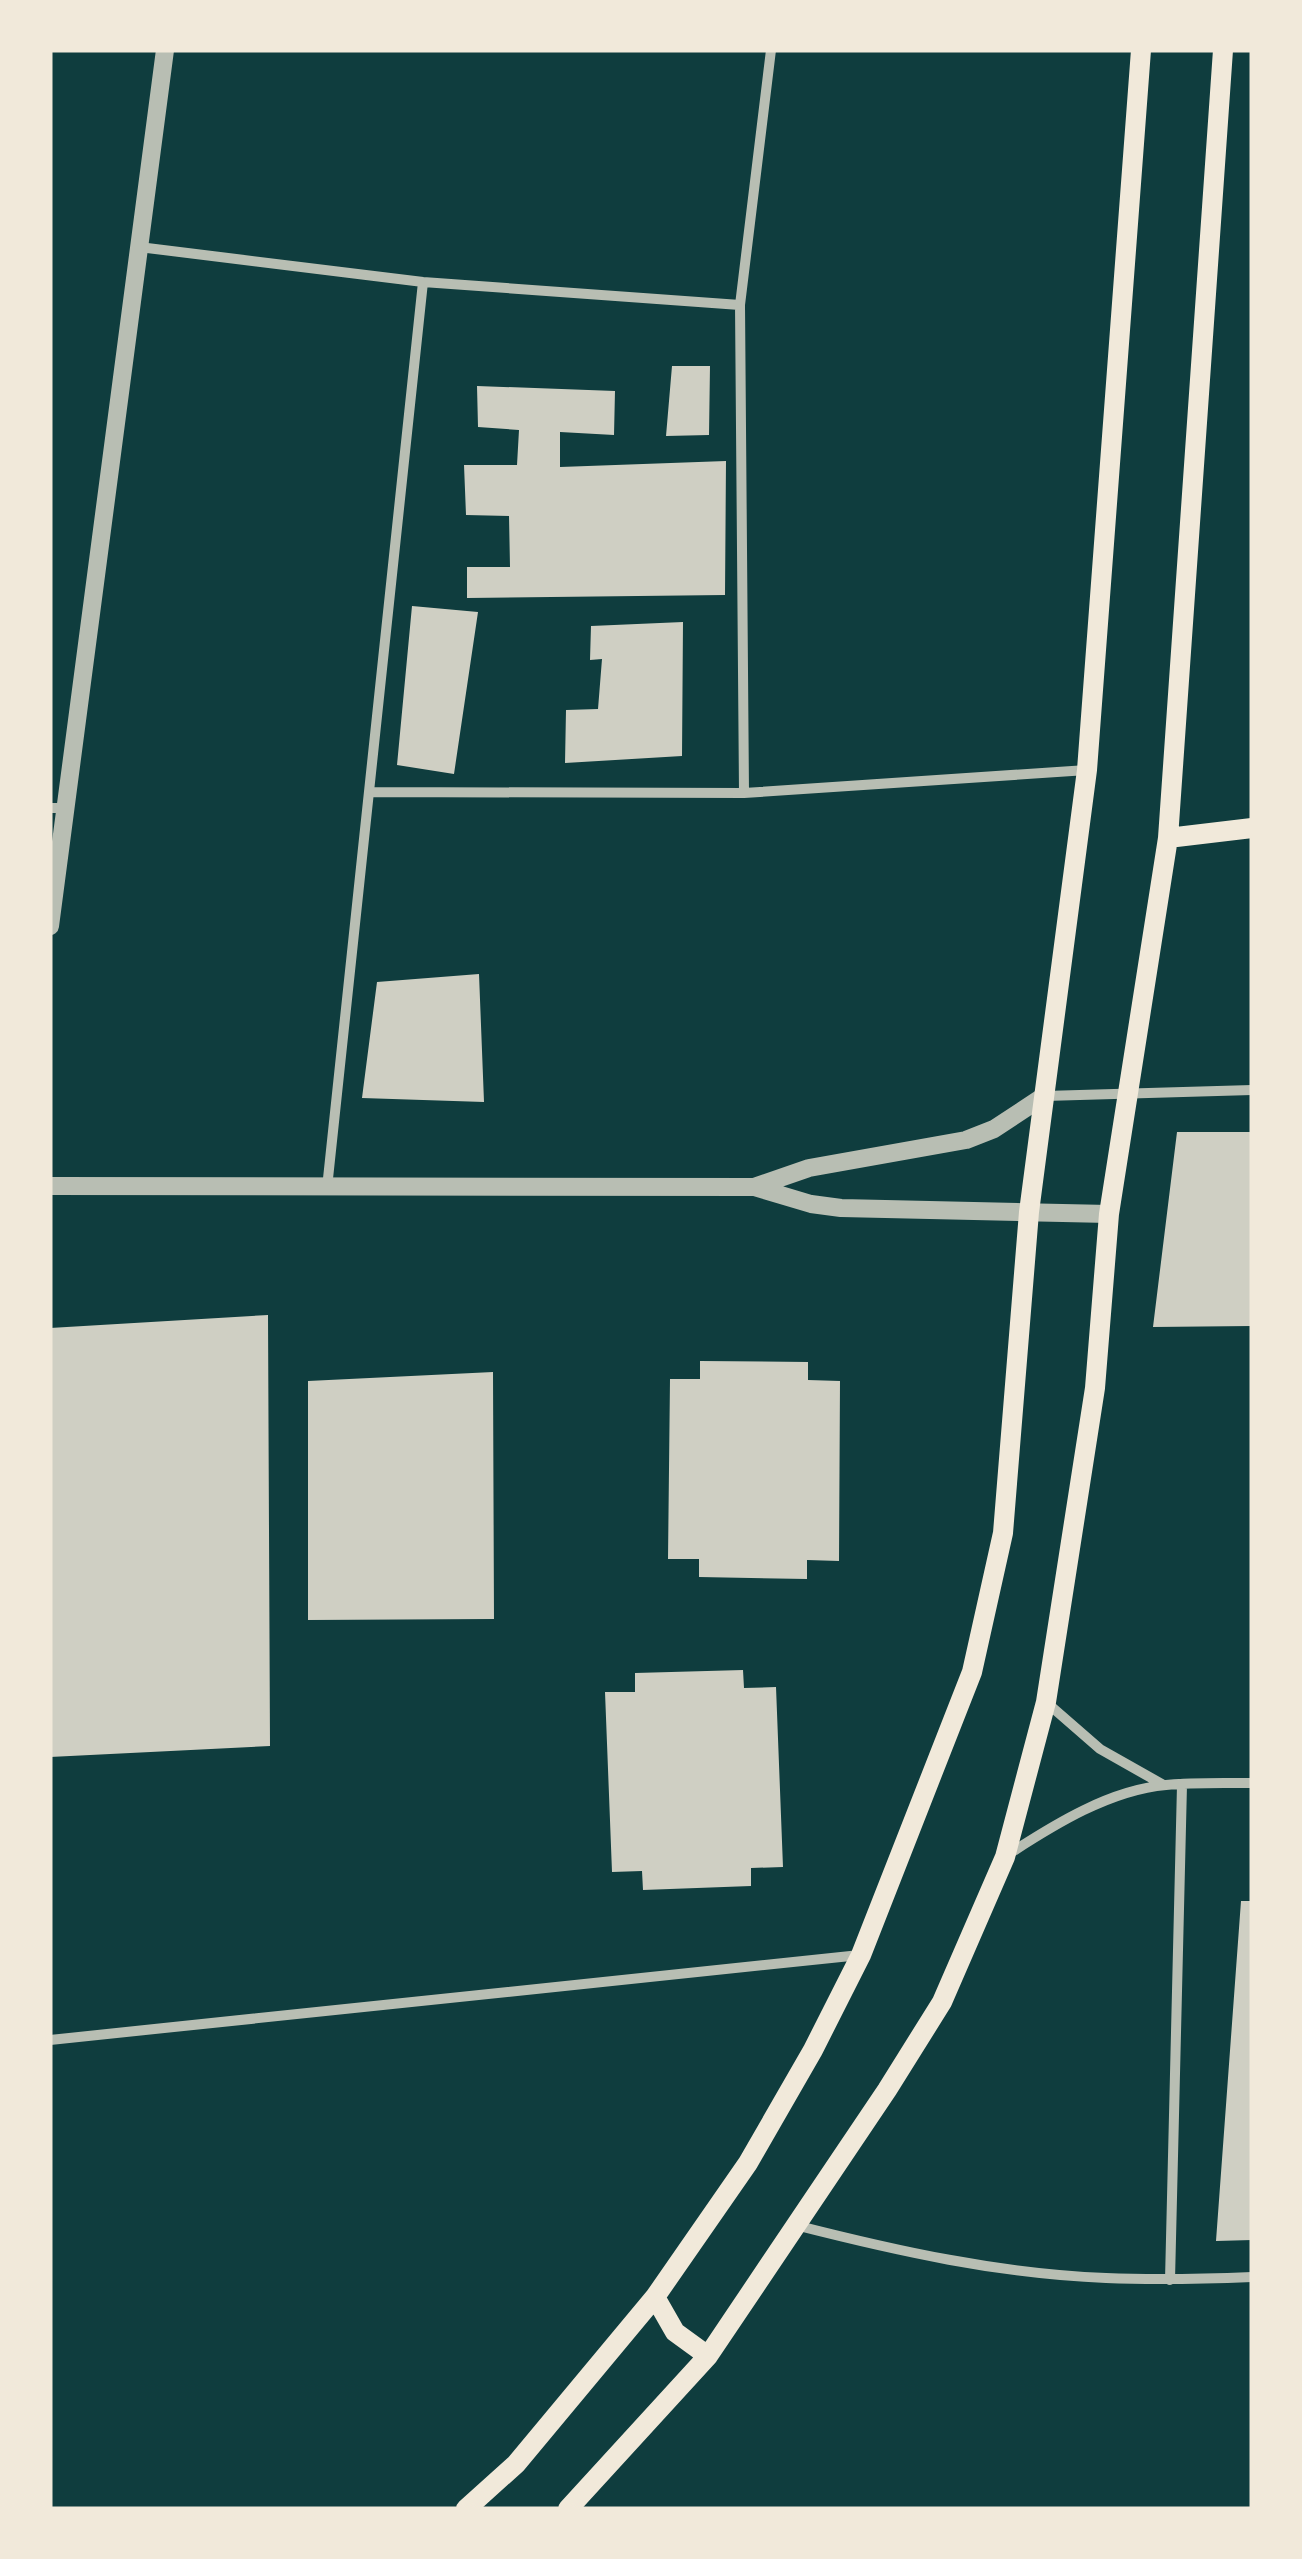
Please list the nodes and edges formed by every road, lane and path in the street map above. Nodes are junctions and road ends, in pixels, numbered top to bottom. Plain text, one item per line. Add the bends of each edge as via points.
1 (165, 50) edge
2 (771, 50) edge
3 (1142, 50) edge
4 (1224, 50) edge
5 (139, 247) junction
6 (423, 282) junction
7 (740, 305) junction
8 (1086, 770) junction
9 (369, 792) junction
10 (744, 793) junction
11 (58, 808) edge
12 (1252, 828) edge
13 (1168, 838) junction
14 (50, 926) edge
15 (1252, 1090) edge
16 (1128, 1094) junction
17 (1044, 1096) junction
18 (50, 1186) edge
19 (754, 1187) junction
20 (327, 1188) junction
21 (1029, 1212) junction
22 (1109, 1214) junction
23 (1046, 1702) junction
24 (1252, 1783) edge
25 (1182, 1784) junction
26 (1162, 1785) junction
27 (1005, 1857) junction
28 (861, 1955) junction
29 (50, 2040) edge
30 (794, 2225) junction
31 (1252, 2277) edge
32 (1170, 2280) junction
33 (656, 2296) junction
34 (708, 2356) junction
35 (466, 2509) edge
36 (568, 2509) edge

1 - 5 street
2 - 7 street
3 - 8 main road
4 - 13 main road
5 - 6 street
5 - 11 street
6 - 7 street
6 - 9 street
7 - 10 street
8 - 10 street
8 - 17 main road
9 - 10 street
9 - 20 street
11 - 14 street
12 - 13 main road
13 - 16 main road
15 - 16 street
16 - 17 street
16 - 22 main road
17 - 19 street via 966,1140 809,1168
17 - 21 main road
18 - 20 street
19 - 20 street
19 - 21 street via 841,1208
21 - 22 street
21 - 28 main road via 1003,1534 972,1672
22 - 23 main road via 1095,1388
23 - 26 street via 1100,1749
23 - 27 main road
24 - 25 street
25 - 26 street
25 - 32 street
26 - 27 street via 1080,1812
27 - 30 main road via 942,2002
28 - 29 street
28 - 33 main road via 748,2162
30 - 32 street via 969,2264
30 - 34 main road
31 - 32 street
33 - 34 main road via 675,2332
33 - 35 main road via 516,2464
34 - 36 main road

